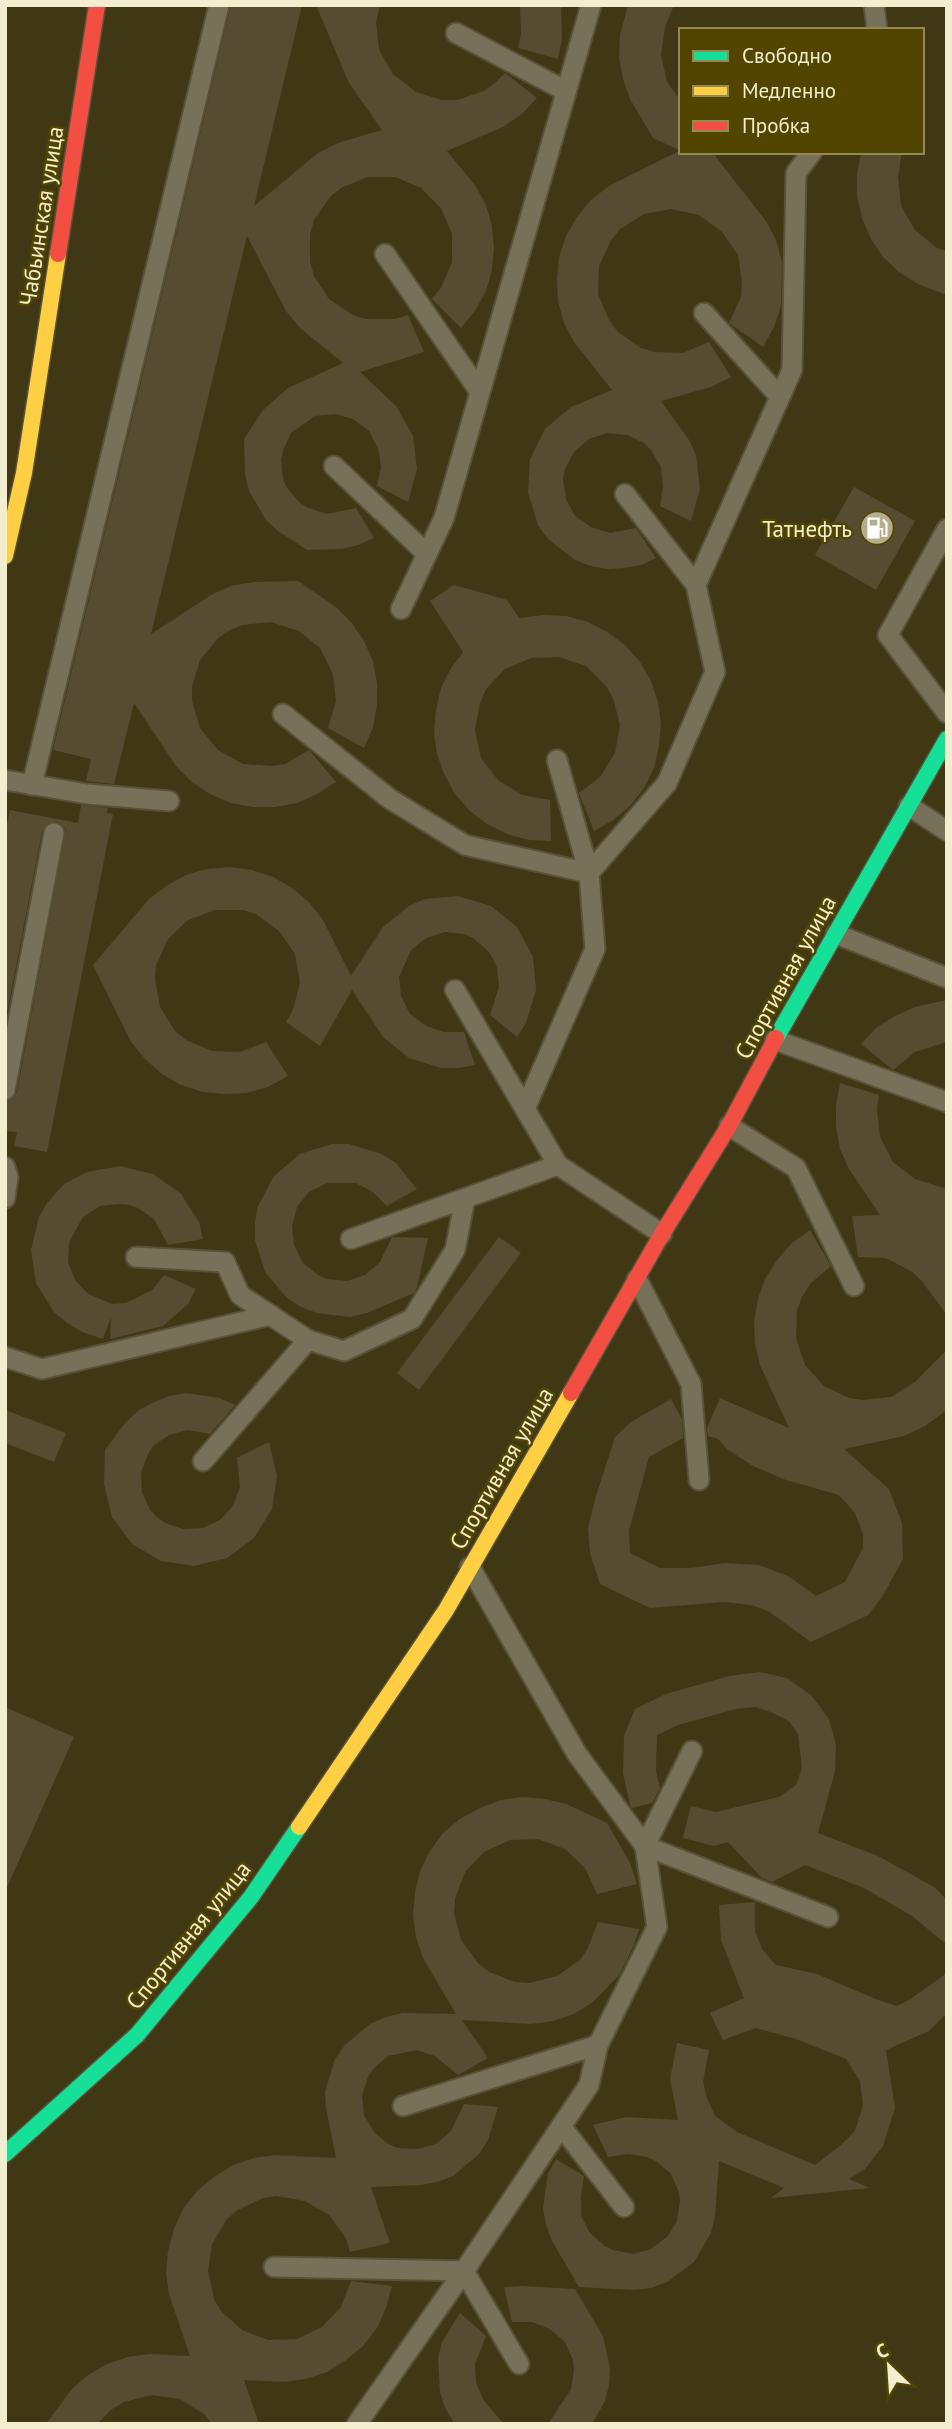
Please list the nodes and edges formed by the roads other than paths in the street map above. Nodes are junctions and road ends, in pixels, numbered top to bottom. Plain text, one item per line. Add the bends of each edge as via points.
1 (97, 5) edge
2 (219, 5) edge
3 (591, 5) edge
4 (874, 5) edge
5 (877, 28) edge
6 (456, 33) dead end
7 (566, 91) junction
8 (810, 154) edge
9 (385, 254) dead end
10 (704, 313) dead end
11 (480, 392) junction
12 (780, 397) junction
13 (334, 466) dead end
14 (14, 472) edge
15 (625, 494) dead end
16 (947, 529) edge
17 (427, 554) junction
18 (5, 556) edge
19 (696, 585) junction
20 (401, 609) dead end
21 (947, 713) edge
22 (283, 714) dead end
23 (947, 739) edge
24 (557, 760) dead end
25 (5, 780) edge
26 (33, 785) junction
27 (169, 801) dead end
28 (909, 806) junction
29 (947, 831) edge
30 (54, 833) dead end
31 (589, 873) junction
32 (836, 934) junction
33 (947, 978) edge
34 (455, 990) dead end
35 (775, 1040) junction
36 (5, 1090) edge
37 (947, 1102) edge
38 (525, 1109) junction
39 (729, 1126) junction
40 (558, 1165) junction
41 (5, 1167) edge
42 (5, 1198) edge
43 (465, 1199) junction
44 (662, 1234) junction
45 (351, 1240) dead end
46 (136, 1257) dead end
47 (637, 1279) junction
48 (854, 1286) dead end
49 (271, 1315) junction
50 (308, 1340) junction
51 (5, 1357) edge
52 (203, 1461) dead end
53 (699, 1480) dead end
54 (470, 1567) junction
55 (692, 1751) dead end
56 (645, 1846) junction
57 (828, 1917) dead end
58 (598, 2045) junction
59 (403, 2106) dead end
60 (561, 2126) junction
61 (5, 2154) edge
62 (624, 2207) dead end
63 (274, 2267) dead end
64 (464, 2271) junction
65 (519, 2364) dead end
66 (357, 2424) edge

1 - 14 street, Чабьинская улица
2 - 26 lane
3 - 7 lane
4 - 5 lane
6 - 7 lane
7 - 11 lane
8 - 12 lane via 796,173 792,370
9 - 11 lane
10 - 12 lane
11 - 17 lane via 444,518
12 - 19 lane
13 - 17 lane
14 - 18 street, Чабьинская улица
15 - 19 lane
16 - 21 lane via 888,635
17 - 20 lane
19 - 31 lane via 715,672 667,783
22 - 31 lane via 390,799 465,845
23 - 28 street, Спортивная улица
24 - 31 lane
25 - 26 lane
26 - 27 lane
28 - 29 lane
28 - 32 street, Спортивная улица
30 - 36 lane
31 - 38 lane via 595,948
32 - 33 lane
32 - 35 street, Спортивная улица
34 - 38 lane
35 - 37 lane
35 - 39 street, Спортивная улица
38 - 40 lane
39 - 44 street, Спортивная улица
39 - 48 lane via 796,1168
40 - 43 lane
40 - 44 lane
41 - 42 lane
43 - 45 lane
43 - 50 lane via 455,1250 412,1319 344,1351
44 - 47 street, Спортивная улица
46 - 49 lane via 225,1262 240,1295
47 - 53 lane via 691,1384
47 - 54 street, Спортивная улица
49 - 50 lane
49 - 51 lane via 42,1369
50 - 52 lane
54 - 56 lane via 577,1754
54 - 61 street, Спортивная улица via 446,1610 251,1898 137,2035
55 - 56 lane
56 - 57 lane
56 - 58 lane via 657,1927
58 - 59 lane
58 - 60 lane via 589,2085
60 - 62 lane
60 - 64 lane
63 - 64 lane
64 - 65 lane
64 - 66 lane

